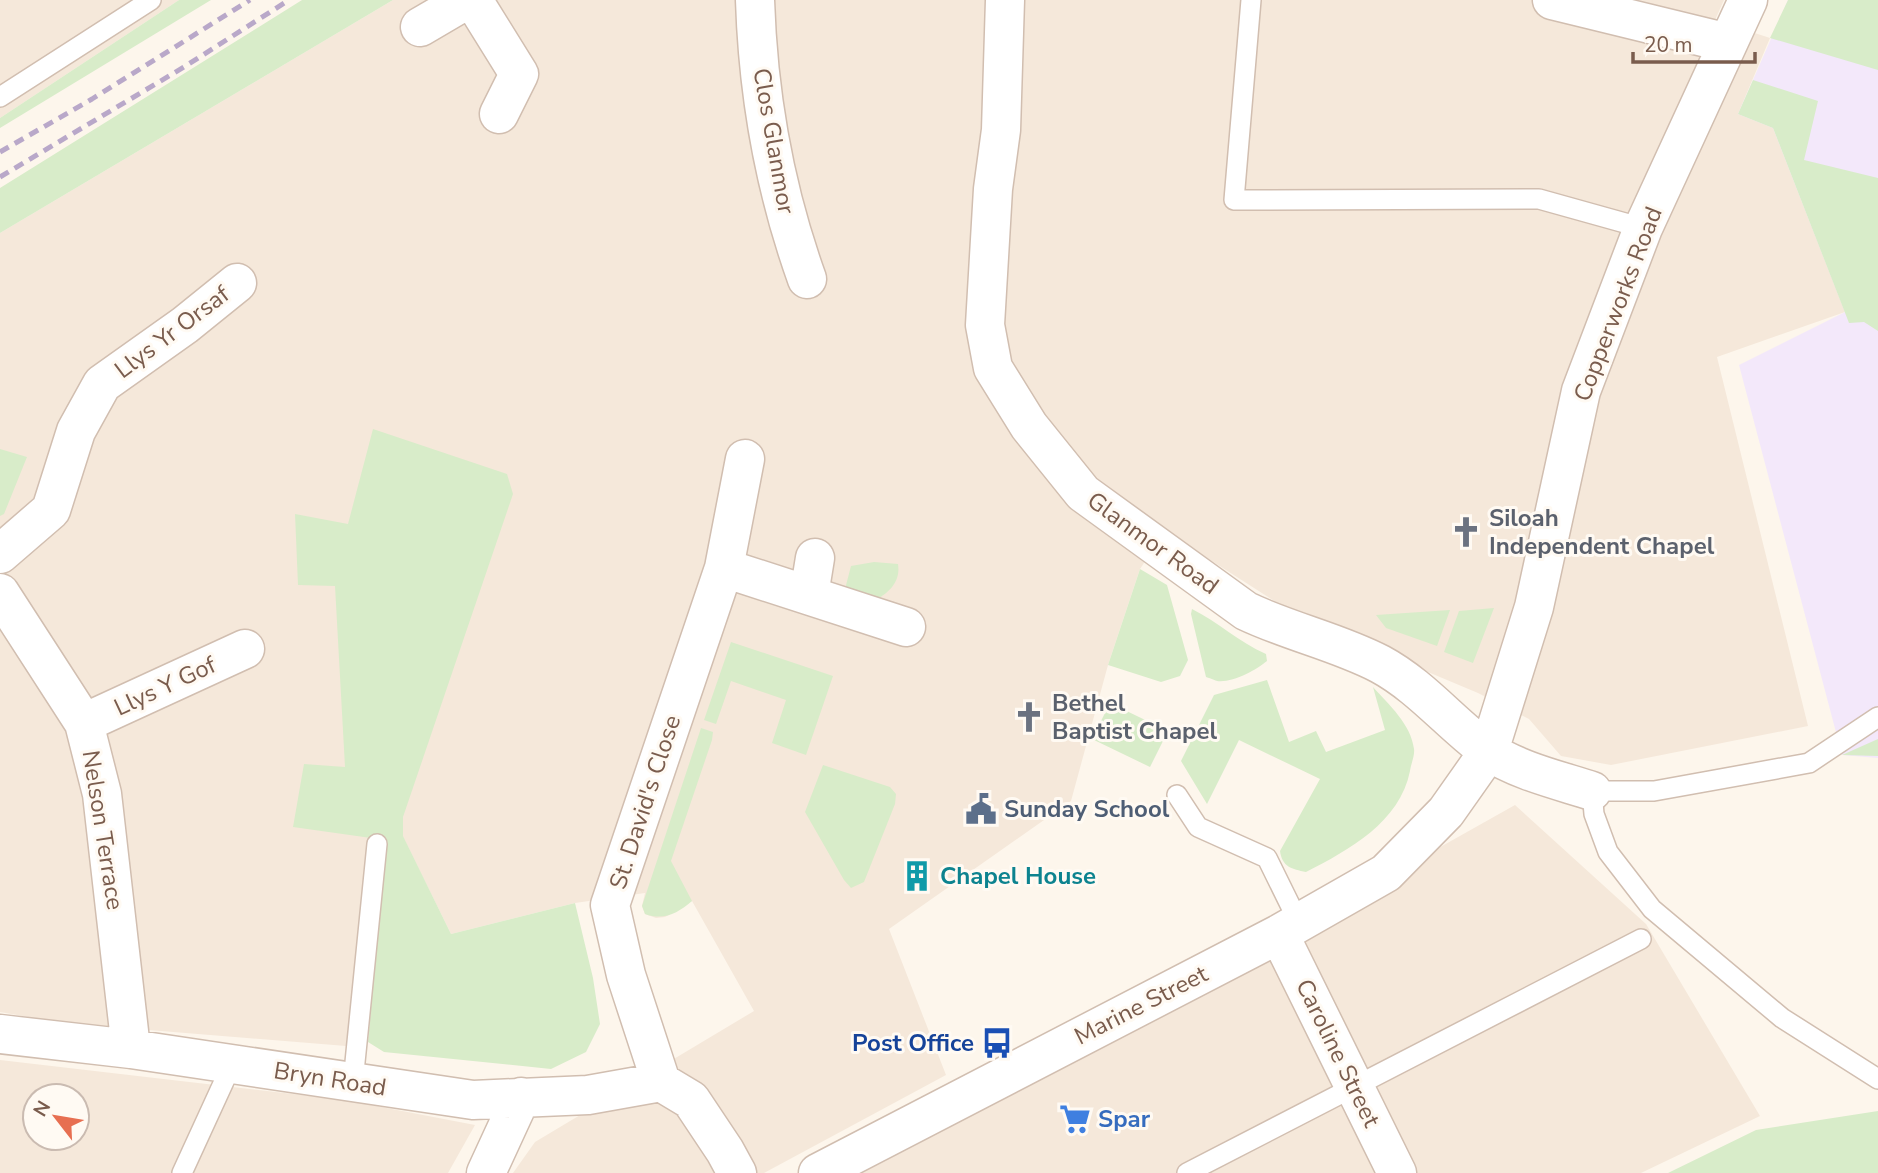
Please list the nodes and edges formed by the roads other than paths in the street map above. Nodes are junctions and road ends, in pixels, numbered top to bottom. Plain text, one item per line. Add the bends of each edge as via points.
1 (151, 0) edge
2 (466, 0) edge
3 (473, 0) edge
4 (755, 0) edge
5 (1005, 0) edge
6 (1251, 0) edge
7 (1552, 0) edge
8 (1748, 0) edge
9 (419, 27) dead end
10 (1728, 43) junction
11 (0, 97) edge
12 (499, 114) dead end
13 (1643, 228) junction
14 (807, 279) dead end
15 (237, 283) dead end
16 (745, 459) dead end
17 (0, 554) edge
18 (724, 568) junction
19 (0, 593) edge
20 (906, 627) dead end
21 (245, 649) dead end
22 (1878, 717) edge
23 (85, 723) junction
24 (1489, 751) junction
25 (1592, 791) junction
26 (1177, 795) dead end
27 (1446, 812) joint
28 (377, 844) dead end
29 (1289, 928) junction
30 (1641, 939) dead end
31 (0, 1034) edge
32 (131, 1049) junction
33 (232, 1064) junction
34 (1878, 1079) edge
35 (353, 1082) junction
36 (661, 1082) junction
37 (1355, 1087) junction
38 (521, 1097) junction
39 (182, 1173) edge
40 (486, 1173) edge
41 (737, 1173) edge
42 (818, 1173) edge
43 (1187, 1173) edge
44 (1397, 1173) edge

1 - 11 lane
2 - 9 street
3 - 12 street via 519,74
4 - 14 street, Clos Glanmor via 770,144
5 - 24 street, Glanmor Road via 1001,130 985,325 993,368 1029,426 1083,493 1247,611 1380,664
6 - 13 lane via 1234,200 1539,199
7 - 10 street
8 - 10 street, Copperworks Road
10 - 13 street, Copperworks Road
13 - 24 street, Copperworks Road via 1581,391 1534,607
15 - 17 street, Llys Yr Orsaf via 102,384 76,431 51,510
16 - 18 street, St. David's Close
18 - 20 street via 812,576
18 - 36 street, St. David's Close via 610,905 626,975
19 - 23 street, Nelson Terrace
21 - 23 street, Llys Y Gof
22 - 25 lane via 1810,763 1654,791
23 - 32 street, Nelson Terrace via 102,794
24 - 25 street, Glanmor Road via 1535,773
24 - 27 street, Copperworks Road
25 - 34 lane via 1594,814 1608,852 1652,909 1782,1018
26 - 29 lane via 1198,827 1267,858
27 - 29 street, Marine Street via 1386,873
28 - 35 lane
29 - 37 street, Caroline Street
29 - 42 street, Marine Street
30 - 37 lane
31 - 32 street, Bryn Road
32 - 33 street, Bryn Road
33 - 35 street, Bryn Road
33 - 39 lane
35 - 38 street, Bryn Road via 473,1100
36 - 38 street, Bryn Road via 588,1095
36 - 41 street via 691,1100
37 - 43 lane
37 - 44 street, Caroline Street
38 - 40 street

